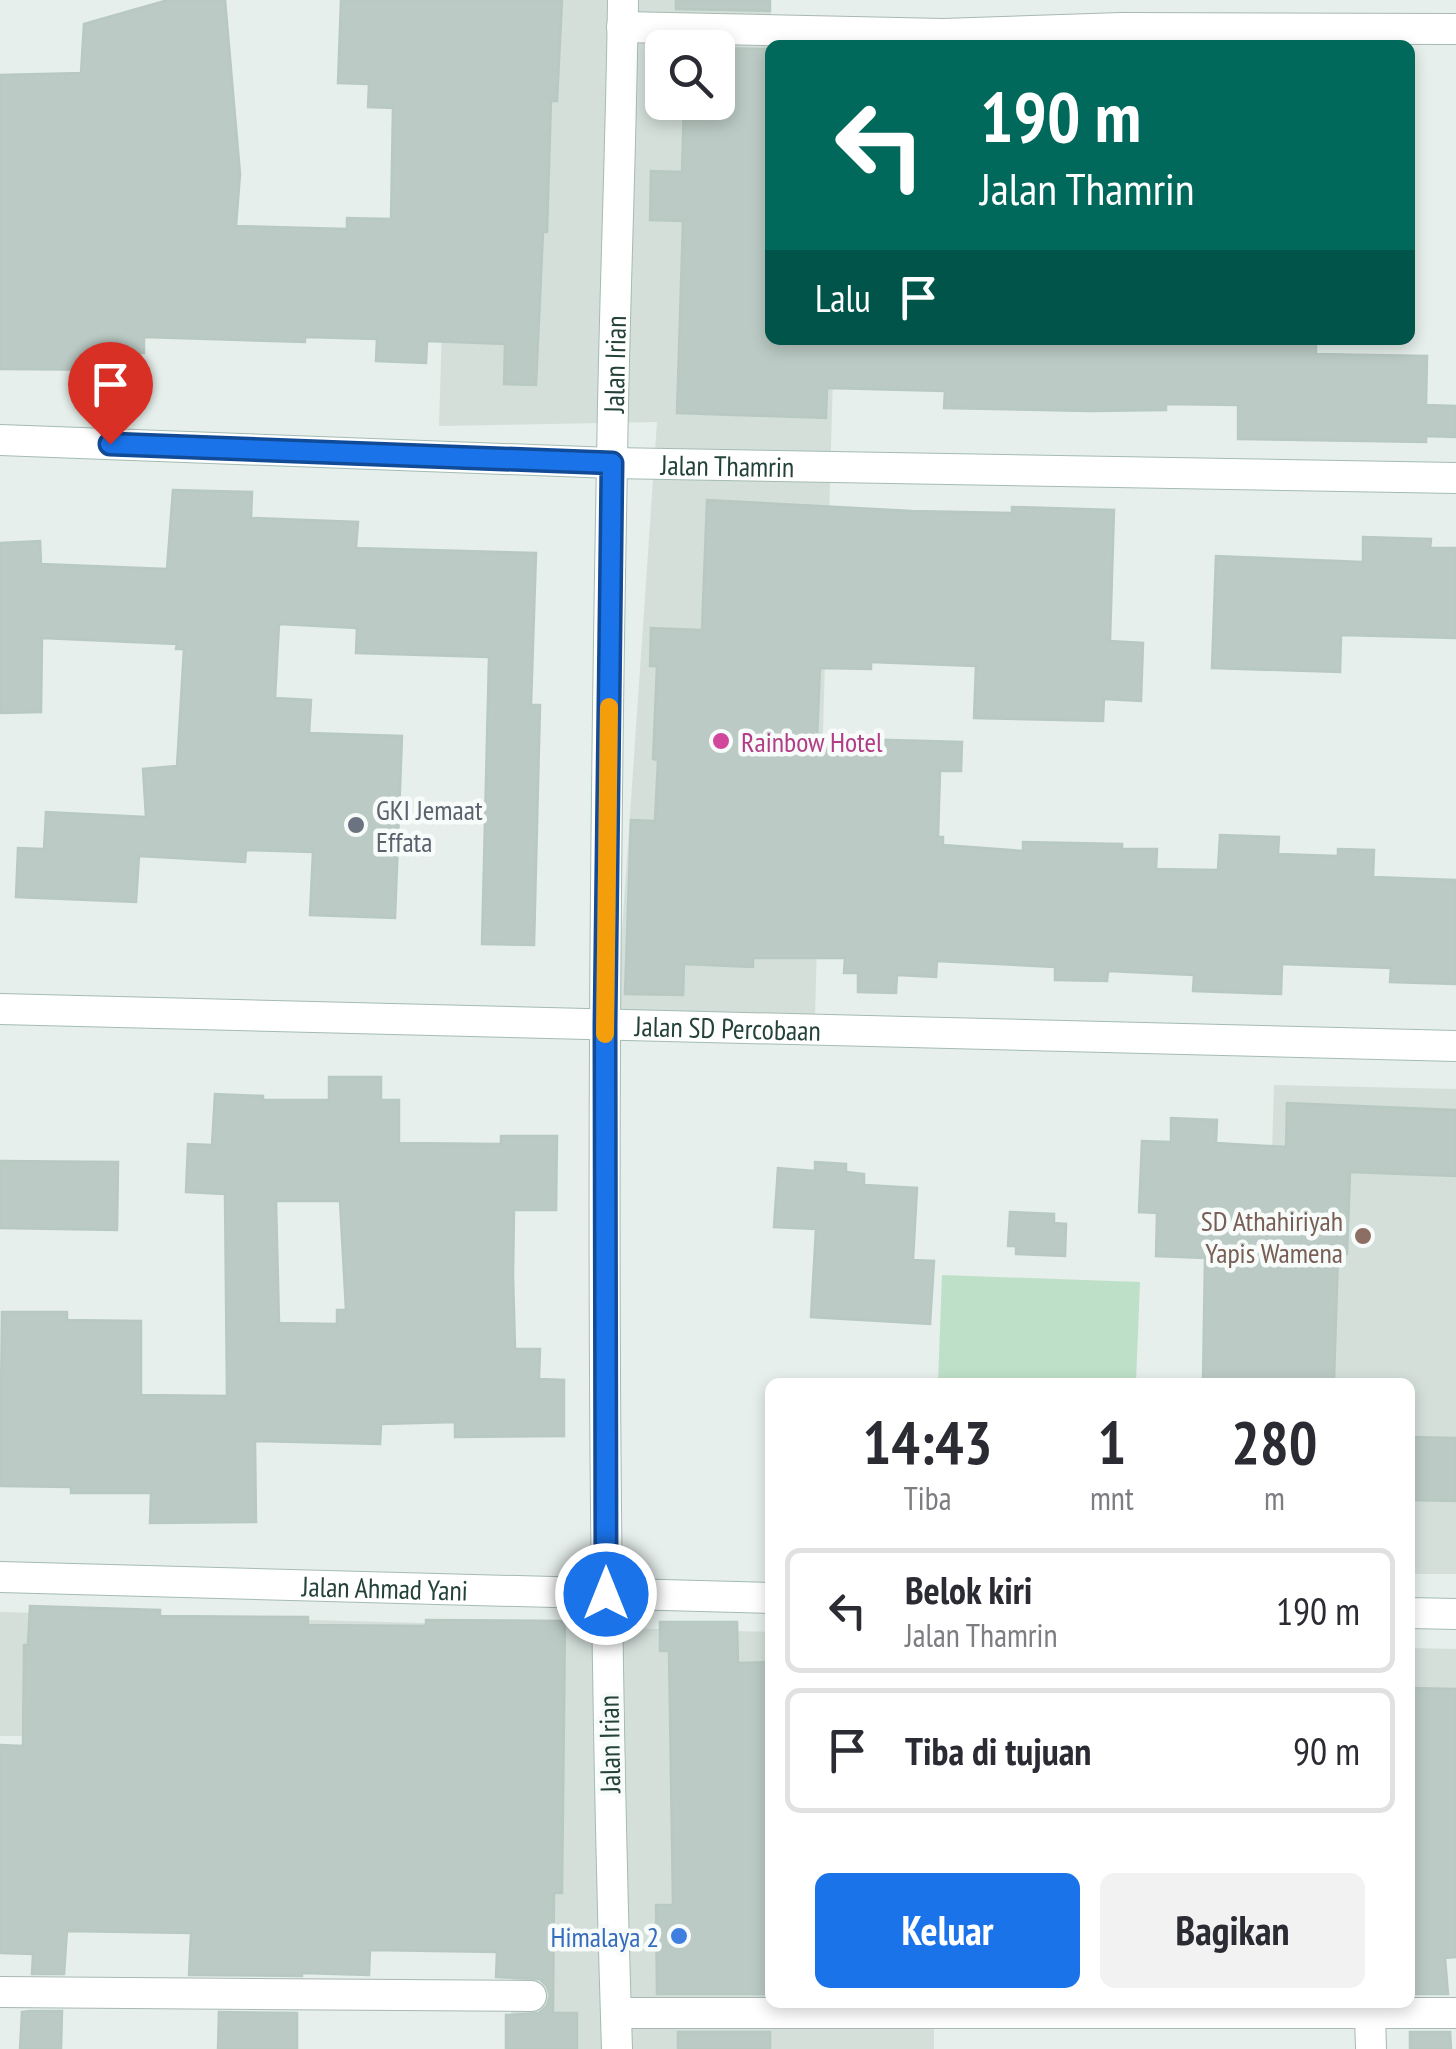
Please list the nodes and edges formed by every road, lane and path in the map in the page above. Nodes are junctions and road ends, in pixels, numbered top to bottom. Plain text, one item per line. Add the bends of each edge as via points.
1 (623, 14) edge
2 (1456, 29) edge
3 (0, 440) edge
4 (612, 463) junction
5 (1456, 478) edge
6 (0, 1009) edge
7 (605, 1026) junction
8 (1456, 1046) edge
9 (0, 1576) edge
10 (606, 1594) junction
11 (765, 1598) edge
12 (1415, 1613) edge
13 (1456, 1614) edge
14 (0, 1992) edge
15 (530, 1996) dead end
16 (616, 2013) junction
17 (1456, 2013) edge
18 (1370, 2015) junction
19 (617, 2049) edge
20 (1372, 2049) edge

1 - 2 street via 942,34
1 - 4 street, Jalan Irian
3 - 4 street, Jalan Thamrin
4 - 5 street, Jalan Thamrin
4 - 7 street, Jalan Irian
6 - 7 street, Jalan SD Percobaan
7 - 8 street, Jalan SD Percobaan
7 - 10 street, Jalan Irian
9 - 10 street, Jalan Ahmad Yani
10 - 11 street, Jalan Ahmad Yani
10 - 16 street, Jalan Irian
12 - 13 street
14 - 15 street
16 - 18 street
16 - 19 street, Jalan Irian
17 - 18 street
18 - 20 street

